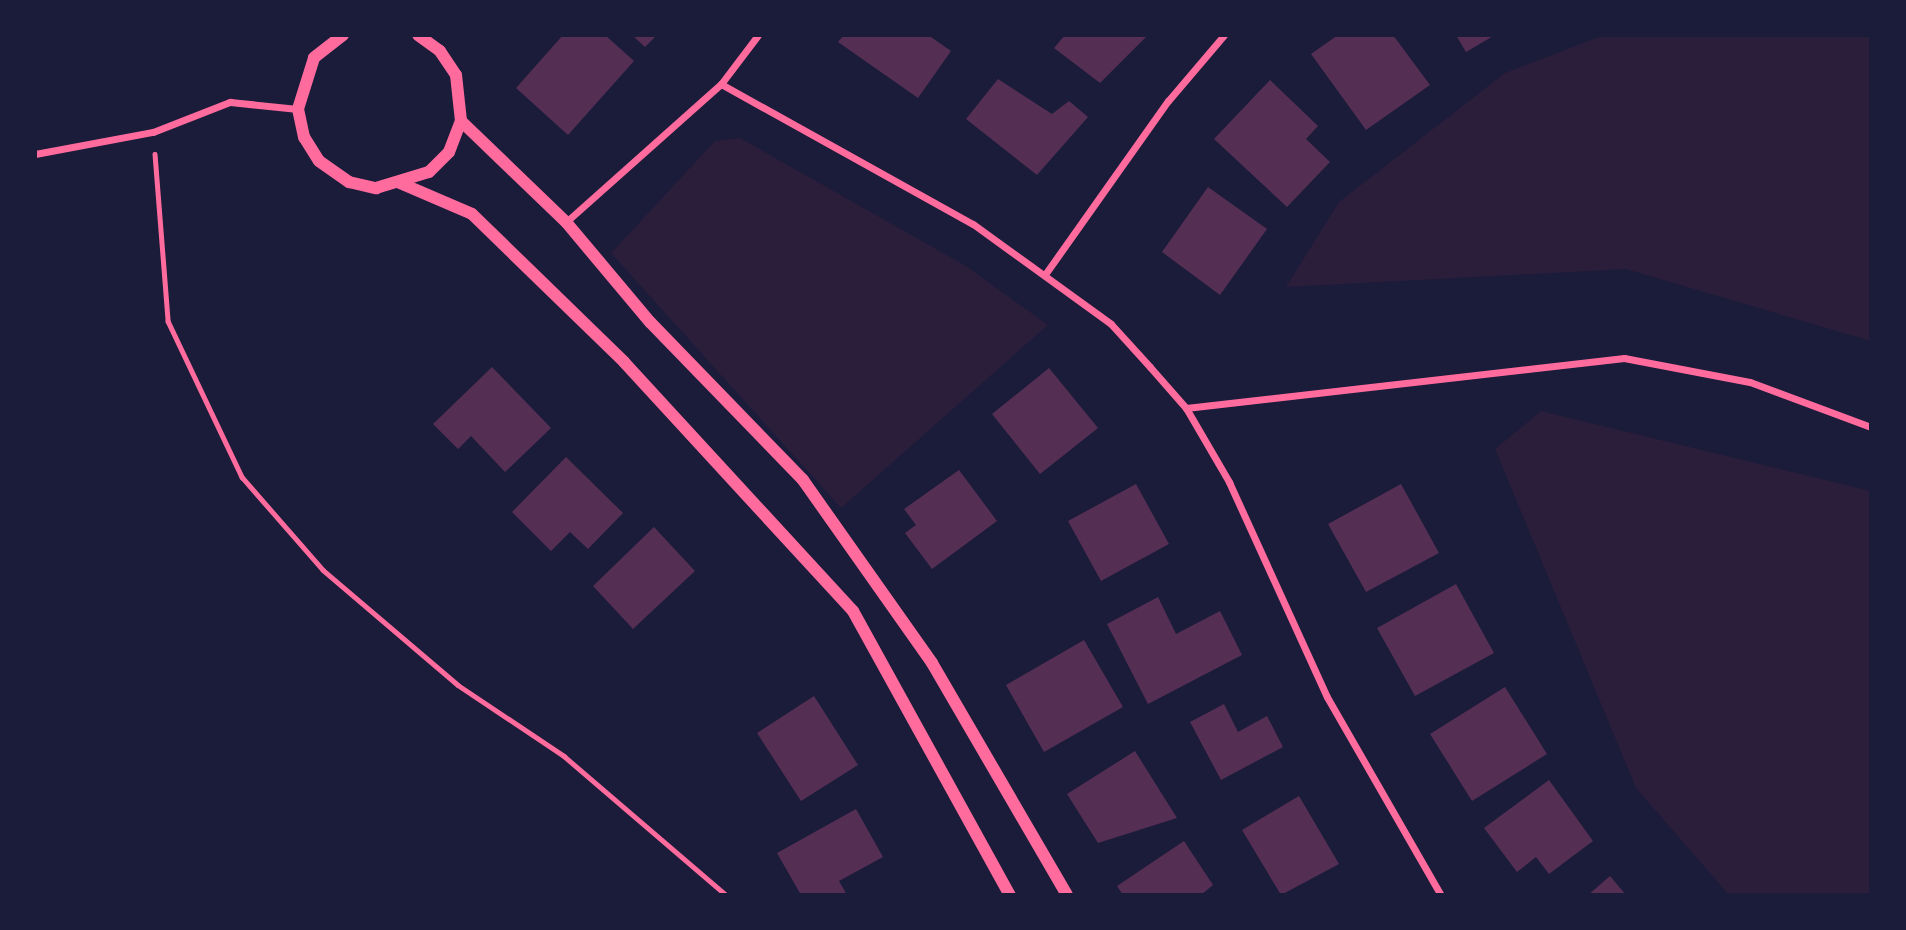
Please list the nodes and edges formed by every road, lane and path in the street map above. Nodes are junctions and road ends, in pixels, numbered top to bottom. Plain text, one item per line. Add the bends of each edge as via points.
1 (418, 35) edge
2 (758, 35) edge
3 (1224, 35) edge
4 (337, 36) edge
5 (721, 84) junction
6 (298, 109) junction
7 (461, 121) junction
8 (153, 132) junction
9 (35, 154) edge
10 (400, 183) junction
11 (566, 222) junction
12 (1046, 273) junction
13 (1186, 408) junction
14 (1871, 427) edge
15 (726, 895) edge
16 (1010, 895) edge
17 (1067, 895) edge
18 (1441, 895) edge

1 - 7 street via 440,51 456,75
2 - 5 street
3 - 12 street via 1130,152
4 - 6 street via 314,58
5 - 11 street
5 - 12 street via 903,182
6 - 8 street via 230,102
6 - 10 street via 304,137 339,175 376,188
7 - 10 street via 449,152 429,172
7 - 11 street
8 - 9 street
8 - 15 path via 168,321 242,477 323,570 458,685 564,756
10 - 16 street via 472,214 624,362 853,611
11 - 17 street via 650,322 803,480 932,663
12 - 13 street via 1111,324
13 - 14 street via 1624,358 1750,382
13 - 18 street via 1229,482 1328,697

